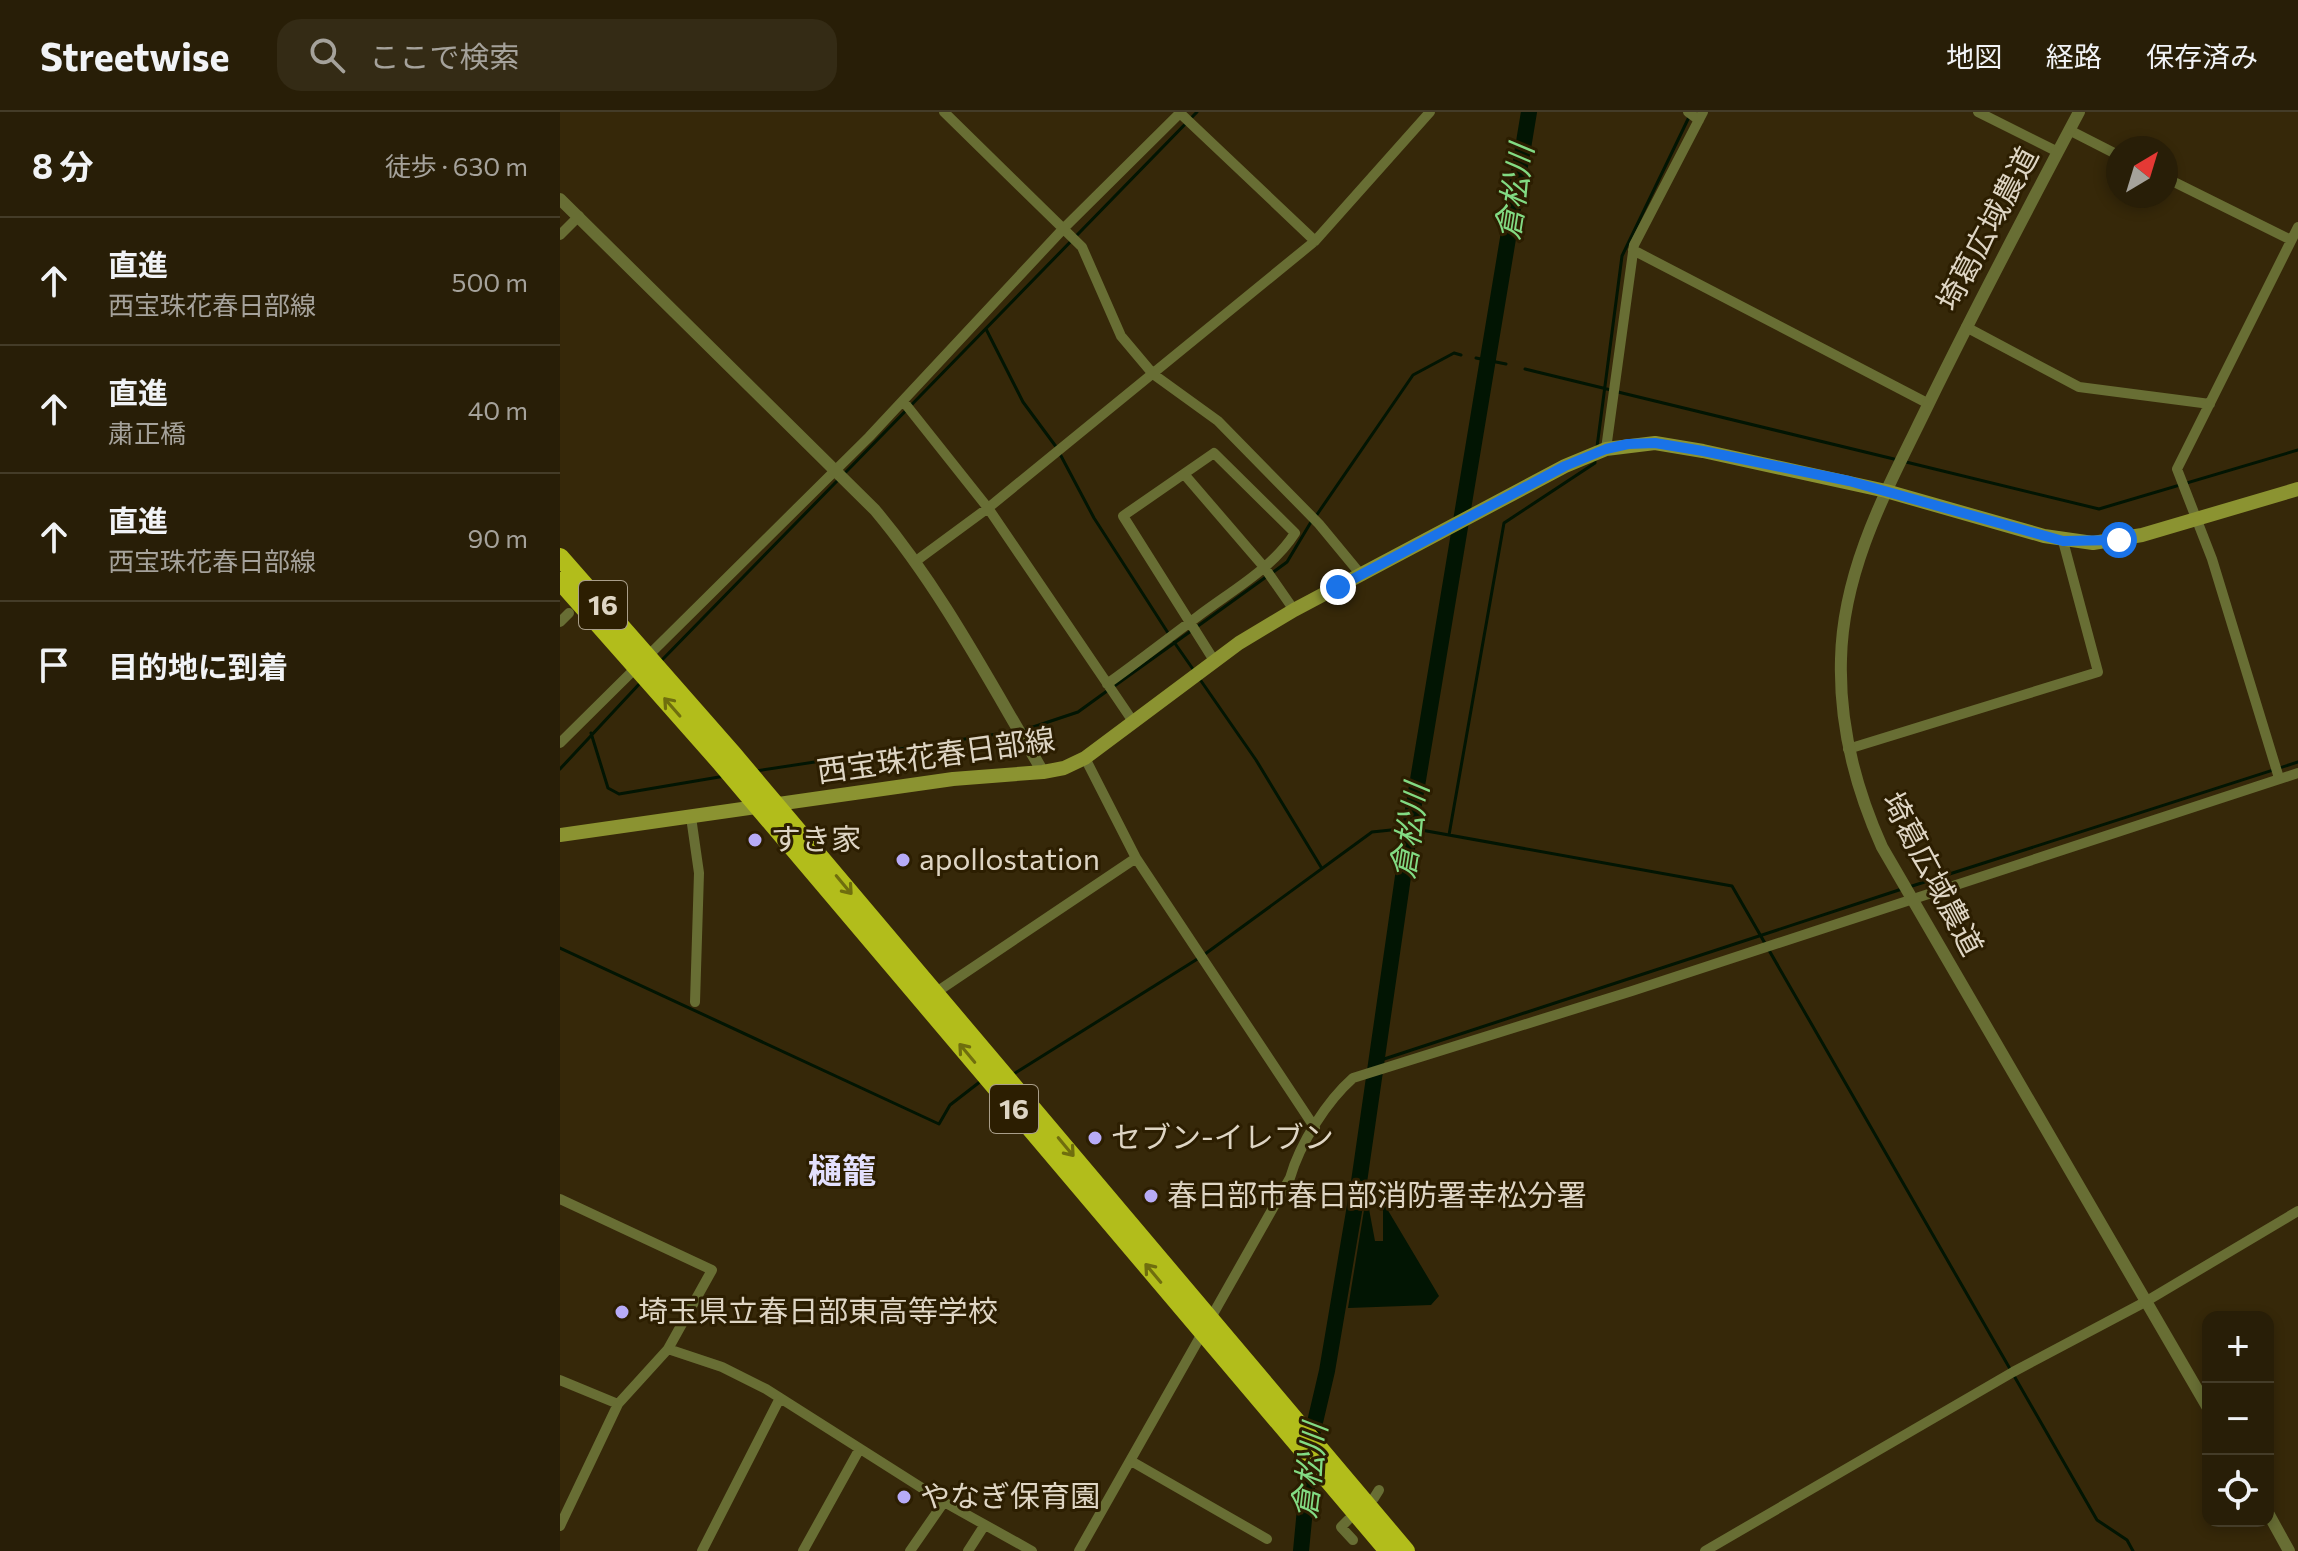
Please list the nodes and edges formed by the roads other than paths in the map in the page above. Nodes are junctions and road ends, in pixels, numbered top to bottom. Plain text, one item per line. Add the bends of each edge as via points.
1 (944, 112) edge
2 (1430, 112) edge
3 (1978, 112) edge
4 (2079, 112) edge
5 (1696, 115) edge
6 (1184, 117) edge
7 (2069, 130) junction
8 (2106, 149) edge
9 (2058, 152) junction
10 (2178, 184) edge
11 (560, 199) edge
12 (579, 216) junction
13 (2298, 227) edge
14 (560, 235) edge
15 (1070, 235) junction
16 (2291, 240) junction
17 (1315, 241) junction
18 (1633, 250) junction
19 (1966, 327) junction
20 (1153, 374) junction
21 (903, 401) junction
22 (1929, 404) junction
23 (2210, 404) junction
24 (1606, 449) junction
25 (834, 470) junction
26 (1184, 474) junction
27 (2298, 489) edge
28 (1886, 491) junction
29 (988, 508) junction
30 (2197, 519) junction
31 (2063, 541) junction
32 (560, 557) edge
33 (916, 561) junction
34 (1264, 567) junction
35 (1362, 576) junction
36 (560, 581) edge
37 (1294, 610) junction
38 (569, 613) dead end
39 (560, 622) edge
40 (1190, 622) junction
41 (641, 660) junction
42 (1215, 662) junction
43 (1107, 684) junction
44 (1132, 720) junction
45 (560, 743) edge
46 (1848, 749) junction
47 (1085, 758) junction
48 (1043, 772) junction
49 (2298, 773) edge
50 (2279, 778) junction
51 (767, 805) junction
52 (691, 817) junction
53 (560, 835) edge
54 (1136, 858) junction
55 (1911, 899) junction
56 (935, 993) junction
57 (695, 1002) dead end
58 (1315, 1128) junction
59 (560, 1199) edge
60 (2298, 1211) edge
61 (2145, 1302) junction
62 (1207, 1325) junction
63 (668, 1349) junction
64 (560, 1380) edge
65 (2202, 1397) edge
66 (780, 1398) junction
67 (618, 1404) junction
68 (859, 1450) junction
69 (1131, 1461) junction
70 (1332, 1475) junction
71 (560, 1497) edge
72 (571, 1501) junction
73 (944, 1502) junction
74 (1348, 1520) dead end
75 (2274, 1524) edge
76 (560, 1526) edge
77 (984, 1526) junction
78 (1267, 1539) dead end
79 (1353, 1540) dead end
80 (1011, 1546) edge
81 (702, 1551) edge
82 (803, 1551) edge
83 (910, 1551) edge
84 (968, 1551) edge
85 (1032, 1551) edge
86 (1079, 1551) edge
87 (1388, 1551) edge
88 (1406, 1551) edge
89 (1705, 1551) edge
90 (2289, 1551) edge

1 - 15 street
2 - 17 street
3 - 9 street
4 - 7 street, 埼葛広域農道
5 - 18 street
6 - 15 street
6 - 17 street
7 - 8 street
7 - 9 street, 埼葛広域農道
9 - 19 street, 埼葛広域農道
10 - 16 street
11 - 12 street
12 - 14 street
12 - 25 street
13 - 16 street
15 - 20 street via 1121,336
15 - 21 street
16 - 23 street
17 - 20 street
18 - 22 street
18 - 24 street
19 - 22 street, 埼葛広域農道
19 - 23 street via 2079,387
20 - 29 street
20 - 35 street via 1218,421
21 - 25 street
21 - 29 street
22 - 28 street, 埼葛広域農道
23 - 30 street via 2177,469
24 - 28 main road via 1655,443
24 - 35 main road, 西宝珠花春日部線
25 - 33 street
25 - 41 street
26 - 34 street
26 - 34 street via 1214,453 1295,533 1281,556
26 - 40 street via 1123,516
27 - 30 main road
28 - 31 main road
28 - 46 street, 埼葛広域農道 via 1849,594 1841,659
29 - 33 street
29 - 43 street
30 - 31 main road via 2119,540
30 - 50 street
31 - 46 street via 2098,672
32 - 41 highway, 16
33 - 48 street
34 - 37 street
34 - 40 street
35 - 37 main road, 西宝珠花春日部線
36 - 41 highway, 16
37 - 42 main road, 西宝珠花春日部線
38 - 39 street
40 - 42 street
40 - 43 street
41 - 45 street
41 - 51 highway, 16
42 - 44 main road, 西宝珠花春日部線
43 - 44 street
44 - 47 main road, 西宝珠花春日部線
46 - 55 street, 埼葛広域農道 via 1863,805
47 - 48 main road, 西宝珠花春日部線
47 - 54 street
48 - 51 main road, 西宝珠花春日部線
49 - 50 street
50 - 55 street
51 - 52 main road, 西宝珠花春日部線
51 -> 56 highway, 16
62 -> 51 highway, 16
52 - 53 main road, 西宝珠花春日部線
52 - 57 street via 699,873
54 - 56 street
54 - 58 street
55 - 58 street via 1353,1078 1335,1094
55 - 61 street, 埼葛広域農道
56 -> 62 highway, 16
58 - 62 street
59 - 63 street via 712,1270
60 - 61 street
61 - 65 street, 埼葛広域農道
61 - 89 street via 2009,1374
62 - 69 street
62 - 70 highway, 16
63 - 66 street via 739,1374
63 - 67 street
64 - 67 street
66 - 68 street
66 - 81 street
67 - 72 street
68 - 73 street
68 - 82 street
69 - 78 street
69 - 86 street
70 - 87 highway, 16
70 - 88 highway, 16
71 - 72 street
72 - 76 street
73 - 77 street
73 - 83 street
74 - 79 street via 1341,1527
75 - 90 street
77 - 80 street
77 - 84 street
80 - 85 street

